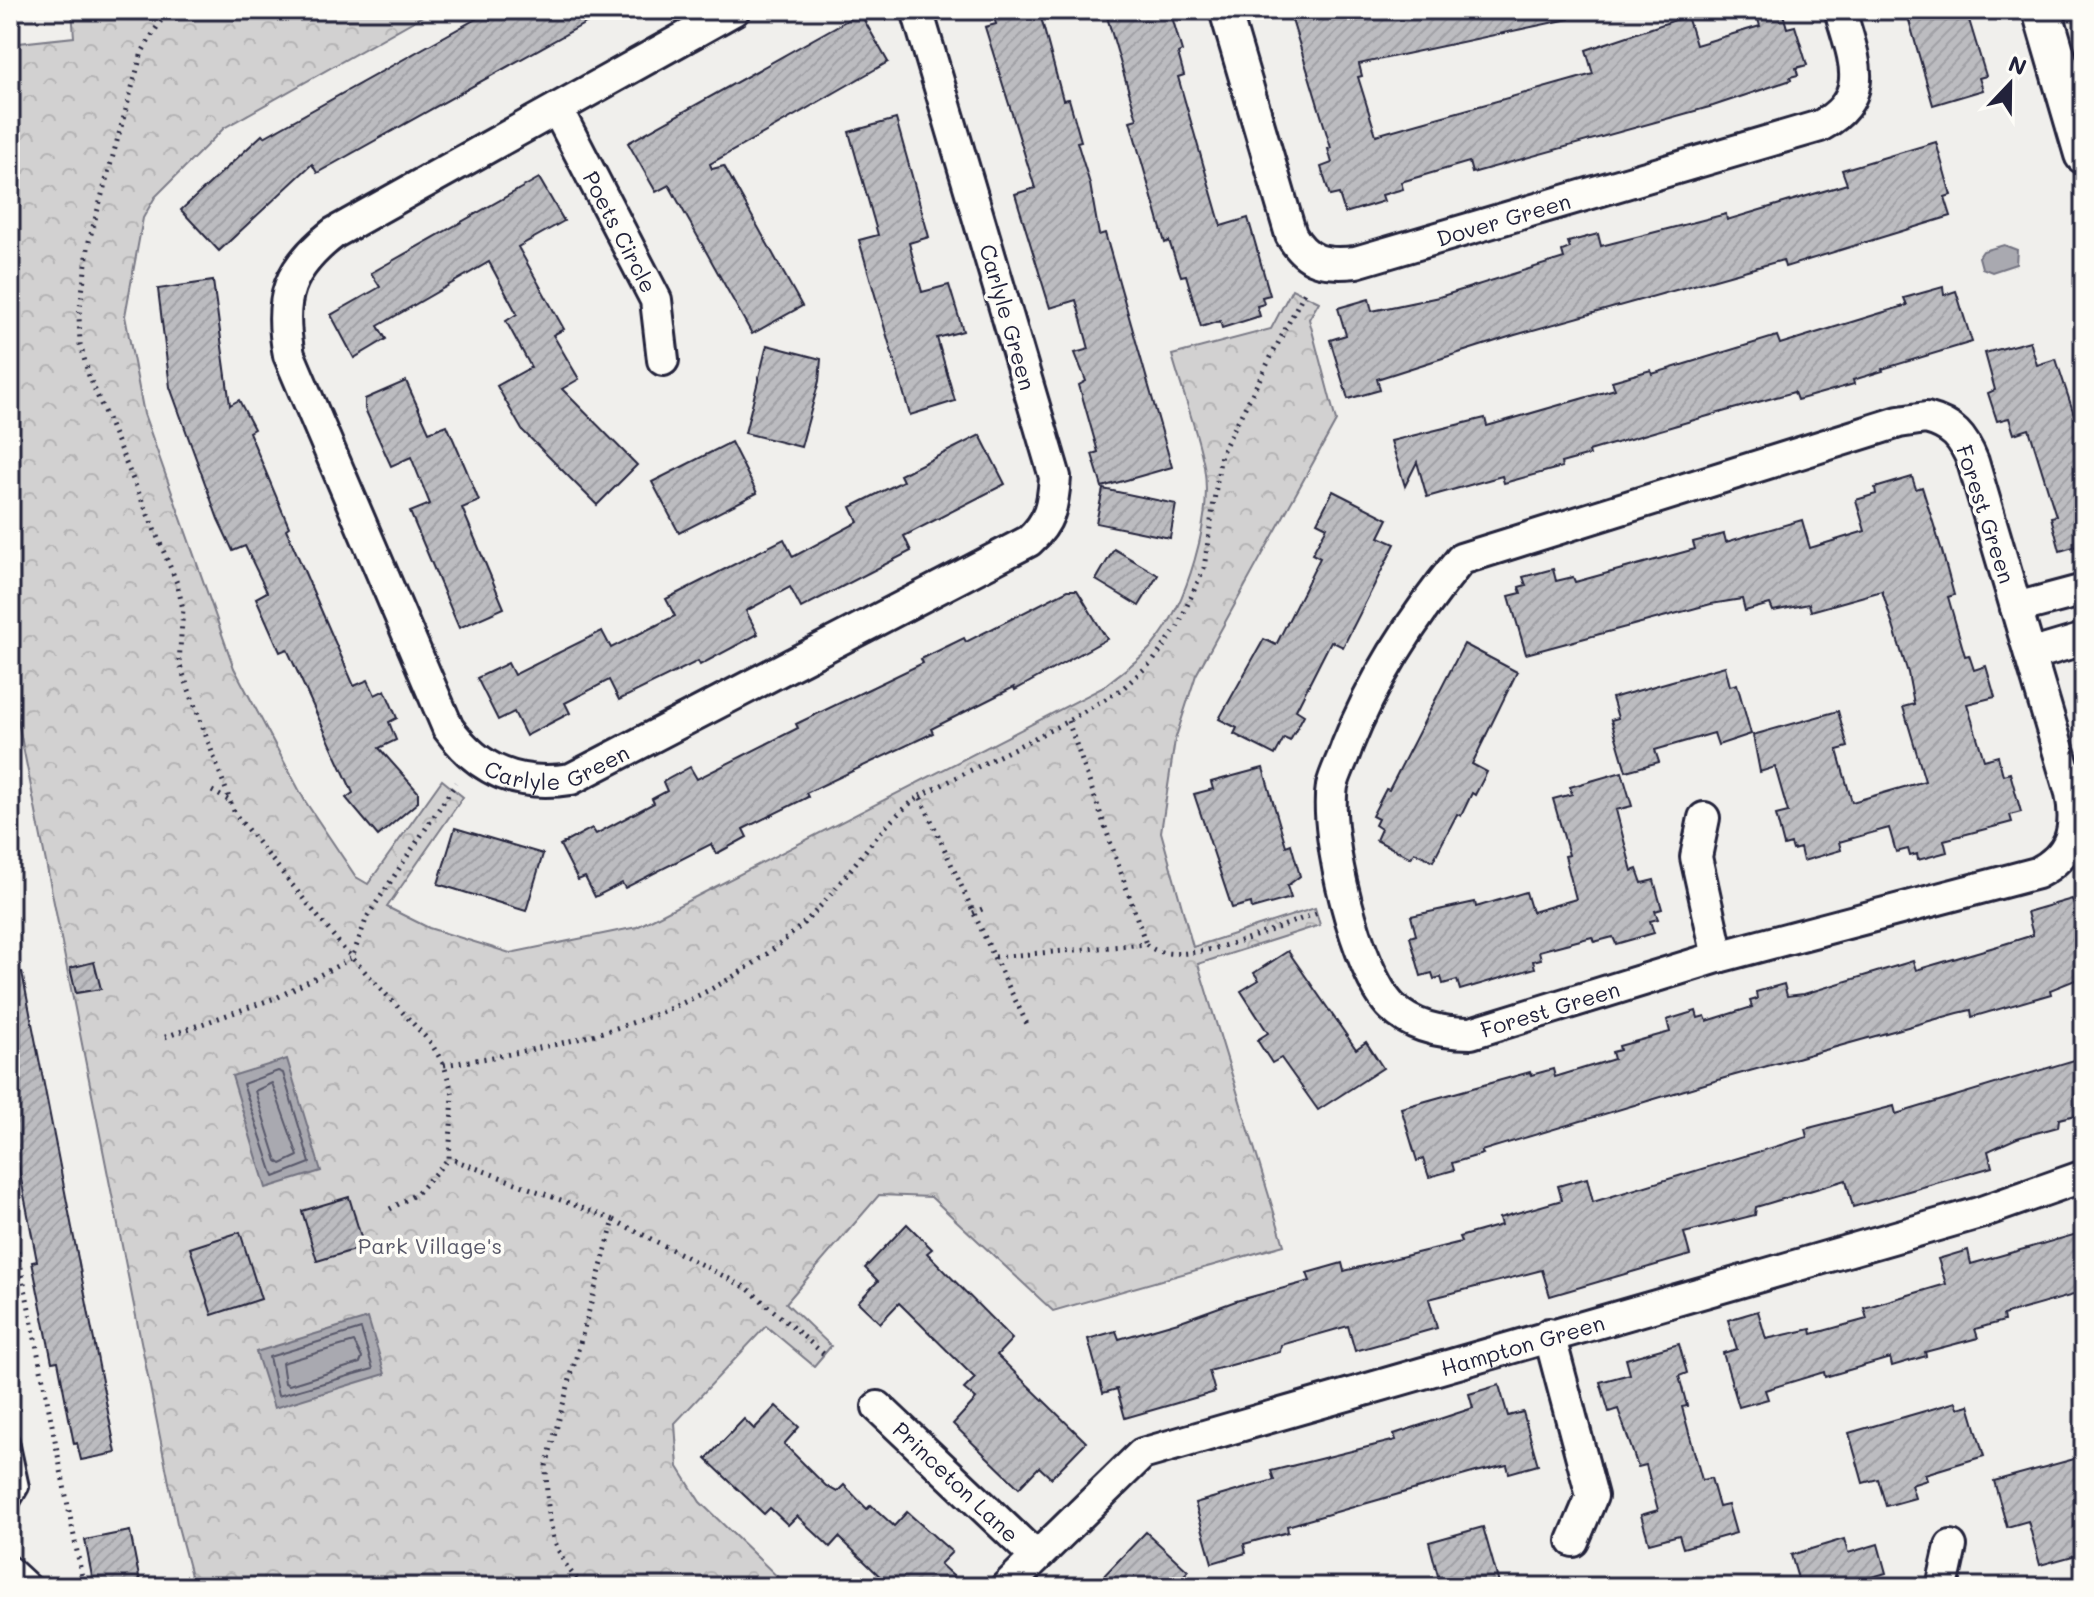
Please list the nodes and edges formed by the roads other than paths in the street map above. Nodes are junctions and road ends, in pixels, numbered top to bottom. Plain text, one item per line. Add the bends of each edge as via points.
1 (734, 10) edge
2 (917, 10) edge
3 (1225, 10) edge
4 (1840, 10) edge
5 (2042, 10) edge
6 (557, 109) junction
7 (2084, 154) edge
8 (663, 360) dead end
9 (2084, 590) edge
10 (2016, 608) junction
11 (2084, 639) edge
12 (2030, 655) junction
13 (1704, 818) dead end
14 (1718, 957) junction
15 (2084, 1176) edge
16 (1549, 1334) junction
17 (878, 1407) dead end
18 (10, 1441) edge
19 (10, 1504) edge
20 (1573, 1541) dead end
21 (1951, 1546) dead end
22 (1035, 1556) junction
23 (10, 1564) edge
24 (35, 1587) edge
25 (1006, 1587) edge
26 (1942, 1587) edge

1 - 6 street, Carlyle Green
2 - 6 street, Carlyle Green via 1055,477 1053,510 1029,541 571,779 544,783 519,781 488,768 465,751 448,728 289,355 283,325 285,300 309,252
3 - 4 street, Dover Green via 1291,235 1314,261 1335,264 1820,126 1837,117 1855,88 1857,69
5 - 7 street
6 - 8 street, Poets Circle via 656,300
9 - 10 street, Forest Green
10 - 12 street, Forest Green
10 - 14 street, Forest Green via 1963,439 1946,424 1926,418 1899,422 1461,559 1389,659 1332,786 1339,873 1354,933 1379,991 1393,1009 1418,1025 1471,1033
11 - 12 street
12 - 14 street, Forest Green via 2075,817 2070,845 2055,864
13 - 14 street via 1696,857
15 - 16 street, Hampton Green via 1979,1213
16 - 20 street via 1592,1496
16 - 22 street, Hampton Green via 1142,1454
17 - 22 street, Princeton Lane
18 - 19 lane via 20,1487
21 - 26 street
22 - 25 street, Hampton Green
23 - 24 lane

